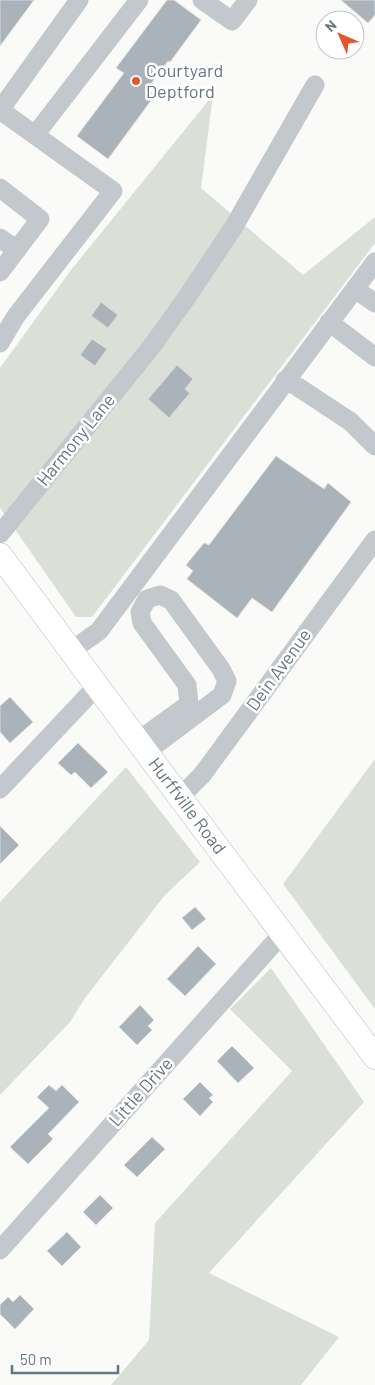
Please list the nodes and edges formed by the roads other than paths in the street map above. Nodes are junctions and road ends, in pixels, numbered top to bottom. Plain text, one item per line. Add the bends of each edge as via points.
1 (79, 0) edge
2 (140, 0) edge
3 (202, 0) edge
4 (248, 0) edge
5 (315, 85) dead end
6 (0, 110) edge
7 (35, 135) junction
8 (0, 188) edge
9 (0, 238) edge
10 (17, 250) junction
11 (375, 262) edge
12 (0, 272) edge
13 (354, 289) junction
14 (375, 303) edge
15 (329, 322) junction
16 (0, 343) edge
17 (375, 357) edge
18 (285, 380) junction
19 (375, 446) edge
20 (0, 534) edge
21 (375, 540) edge
22 (0, 555) edge
23 (71, 651) junction
24 (187, 685) junction
25 (97, 686) junction
26 (222, 696) junction
27 (142, 747) junction
28 (0, 790) edge
29 (180, 797) junction
30 (282, 934) junction
31 (375, 1057) edge
32 (0, 1250) edge

1 - 6 street
2 - 7 street
3 - 4 street via 232,21
5 - 20 street, Harmony Lane via 233,228 152,346
6 - 7 street
7 - 16 street via 113,191 16,316
8 - 10 street via 40,219
9 - 10 street
10 - 12 street
11 - 13 street
13 - 14 street
13 - 15 street
15 - 17 street
15 - 18 street
18 - 19 street via 350,422
18 - 23 street via 99,631
21 - 29 street, Dein Avenue via 202,776
22 - 23 main road, Hurffville Road
23 - 25 main road, Hurffville Road
24 - 26 street via 206,699
24 - 26 street via 142,623 140,612 147,600 160,595 171,600 221,669 227,681
24 - 27 street via 189,704
25 - 27 main road, Hurffville Road
25 - 28 street
26 - 27 street
27 - 29 main road, Hurffville Road
29 - 30 main road, Hurffville Road
30 - 31 main road, Hurffville Road
30 - 32 street, Little Drive

